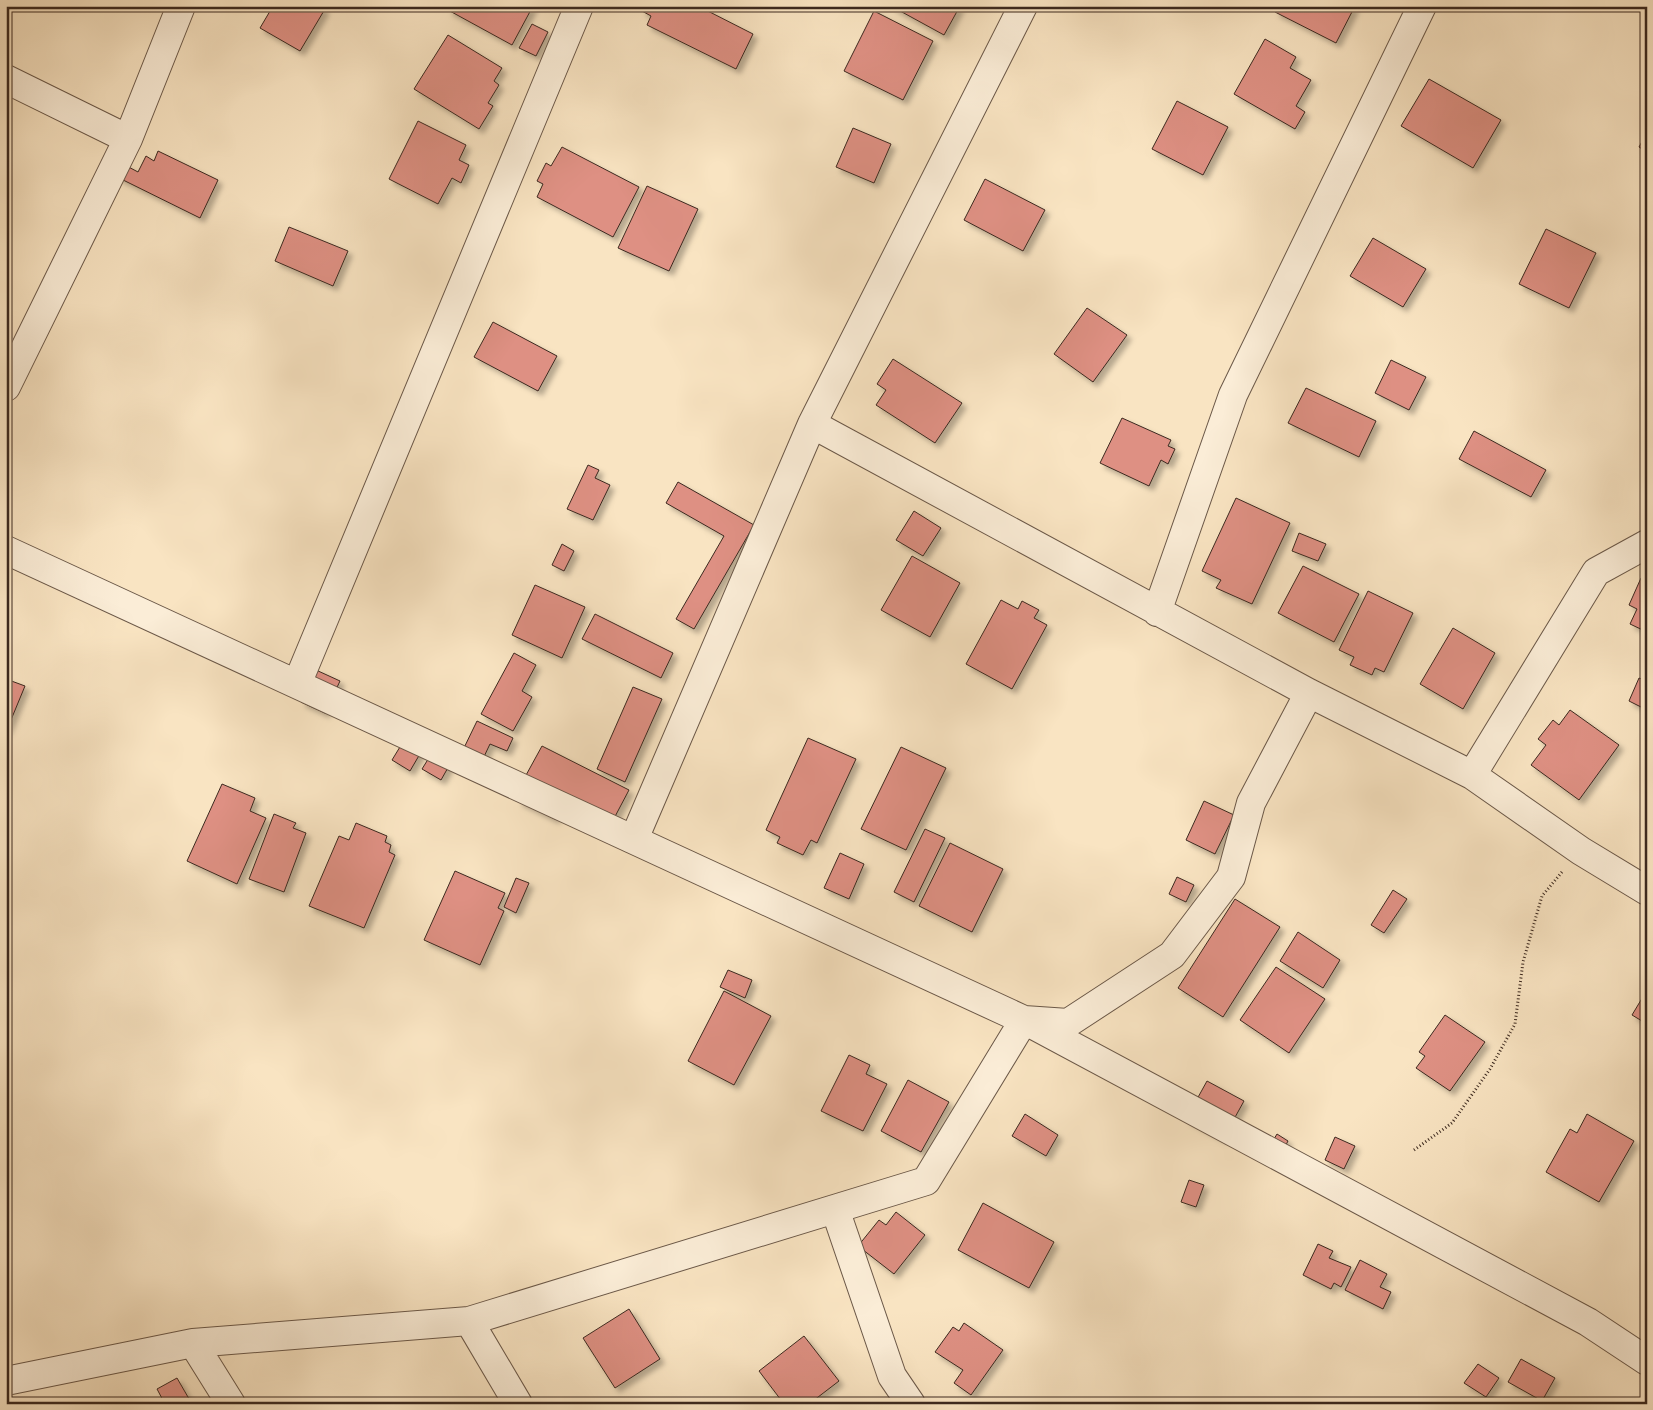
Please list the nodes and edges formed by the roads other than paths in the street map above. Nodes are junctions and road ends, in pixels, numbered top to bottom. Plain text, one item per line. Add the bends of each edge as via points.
1 (181, 6) edge
2 (578, 6) edge
3 (1023, 6) edge
4 (1422, 6) edge
5 (6, 78) edge
6 (128, 139) junction
7 (6, 387) edge
8 (812, 424) junction
9 (1647, 544) edge
10 (6, 550) edge
11 (1157, 612) junction
12 (297, 684) junction
13 (1309, 693) junction
14 (1472, 775) junction
15 (634, 839) junction
16 (1647, 891) edge
17 (1024, 1020) junction
18 (834, 1210) junction
19 (469, 1321) junction
20 (193, 1343) junction
21 (1647, 1361) edge
22 (6, 1382) edge
23 (231, 1404) edge
24 (518, 1404) edge
25 (911, 1404) edge

1 - 6 street
2 - 12 street
3 - 8 street
4 - 11 street via 1233,395
5 - 6 street
6 - 7 street
8 - 11 street
8 - 15 street
9 - 14 street via 1596,572
10 - 12 street
11 - 13 street
12 - 15 street
13 - 14 street
13 - 17 street via 1251,803 1231,877 1172,955 1068,1023
14 - 16 street via 1581,851
15 - 17 street
17 - 18 street via 926,1181
17 - 21 street via 1588,1322
18 - 19 street
18 - 25 street via 892,1376
19 - 20 street
19 - 24 street
20 - 22 street
20 - 23 street

